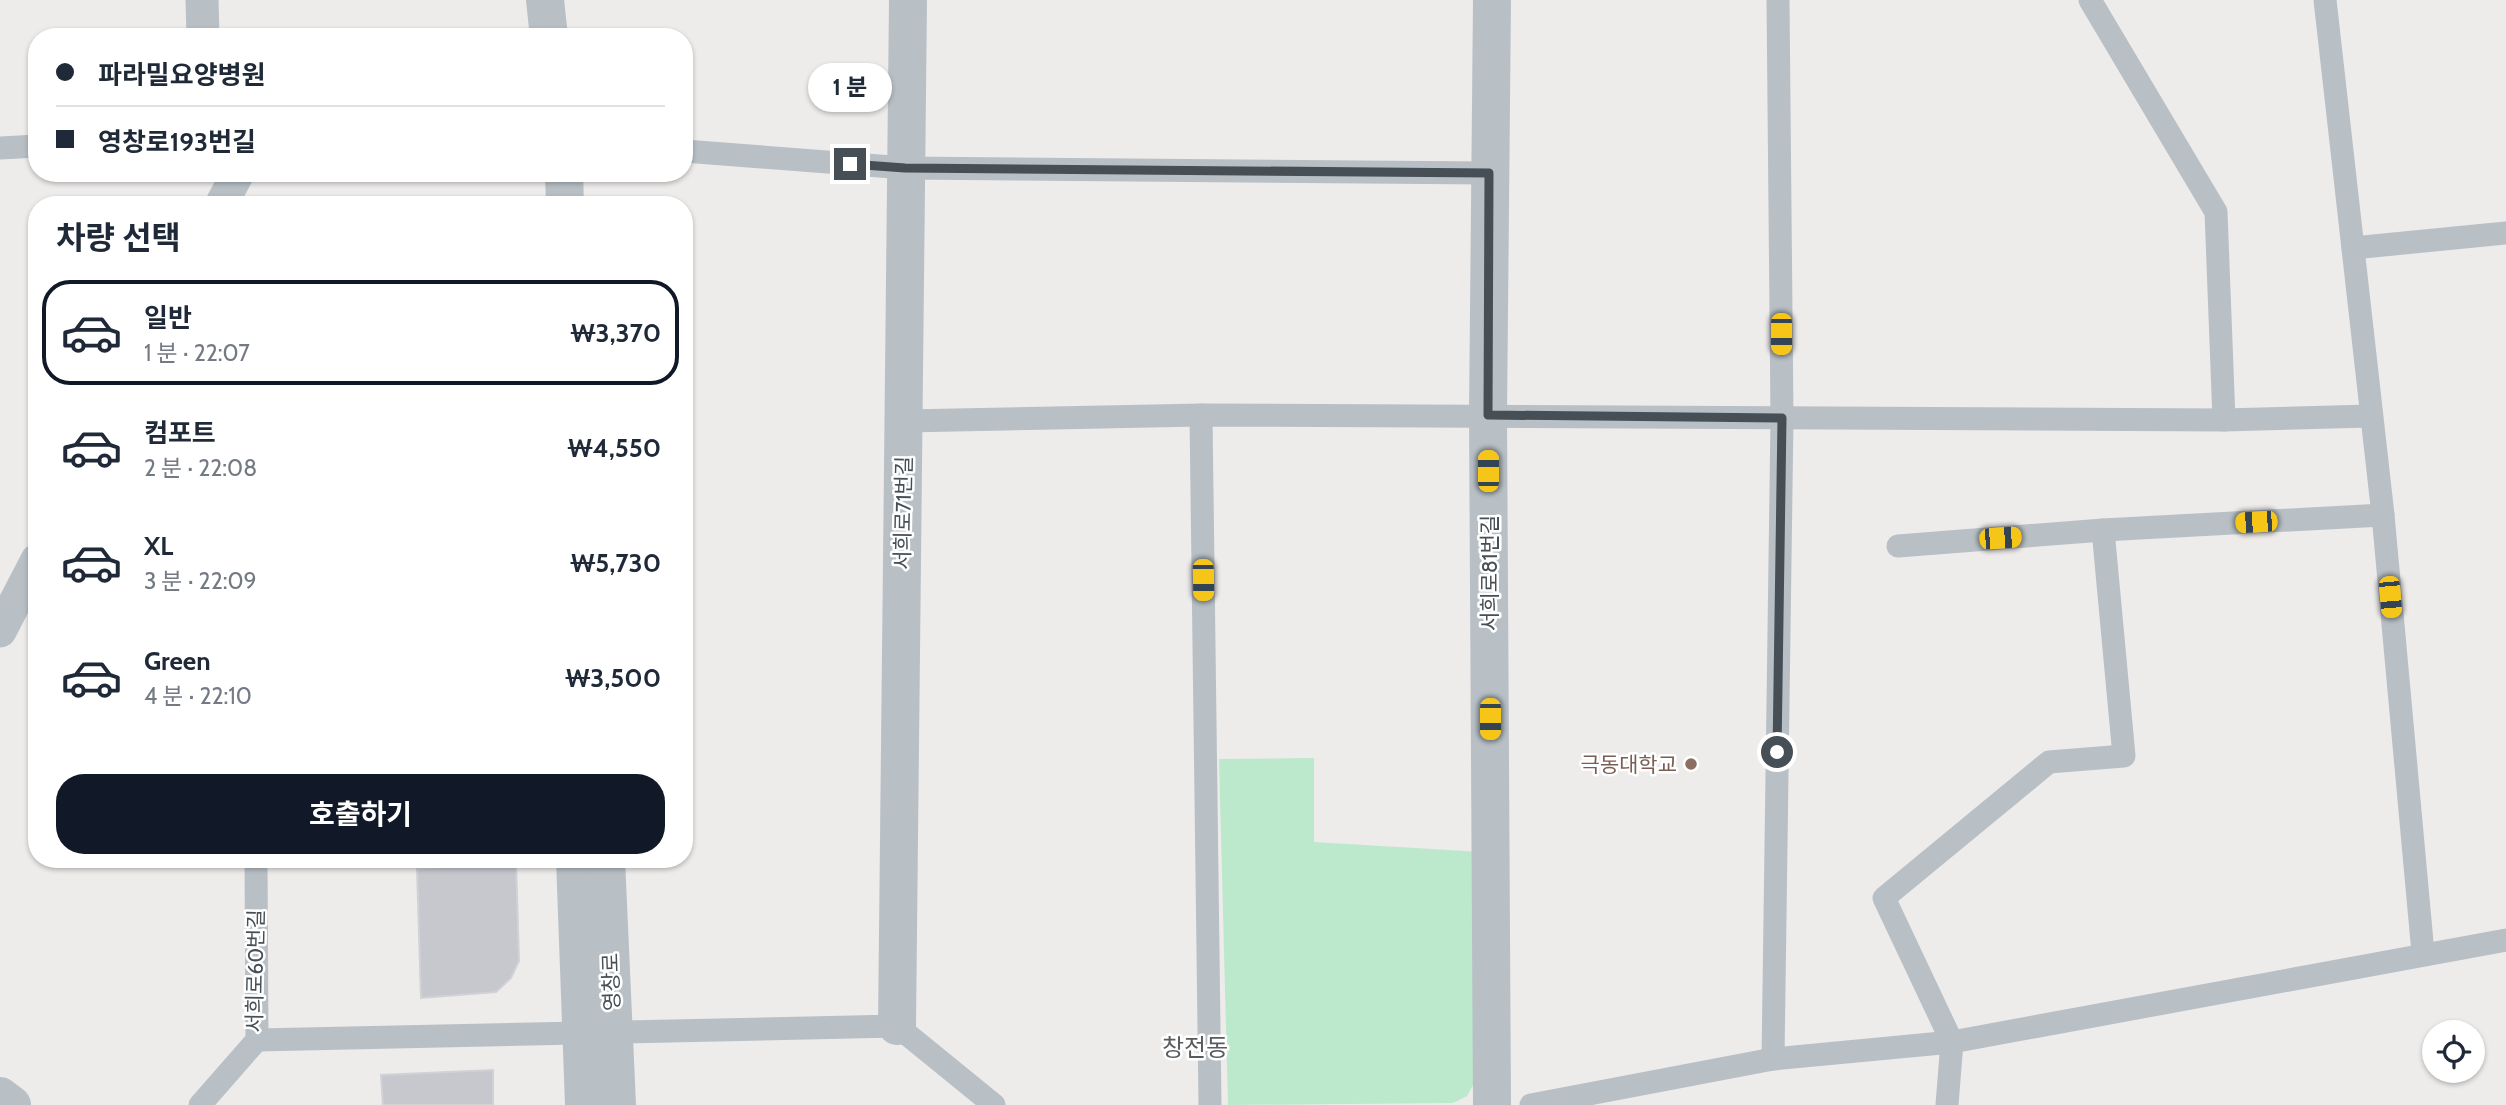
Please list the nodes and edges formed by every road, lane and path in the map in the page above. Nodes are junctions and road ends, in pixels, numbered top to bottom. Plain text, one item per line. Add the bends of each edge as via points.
1 (202, 0) edge
2 (545, 0) edge
3 (908, 0) edge
4 (1492, 0) edge
5 (1778, 0) edge
6 (2090, 0) edge
7 (2325, 0) edge
8 (203, 28) edge
9 (548, 28) edge
10 (28, 146) edge
11 (0, 148) edge
12 (693, 151) edge
13 (905, 168) junction
14 (1489, 173) junction
15 (2506, 233) edge
16 (2353, 248) junction
17 (1201, 415) junction
18 (1488, 415) junction
19 (2370, 416) junction
20 (1782, 418) junction
21 (2224, 420) junction
22 (905, 421) junction
23 (2383, 515) junction
24 (2103, 530) junction
25 (1898, 546) dead end
26 (28, 577) edge
27 (0, 631) edge
28 (256, 868) edge
29 (576, 868) edge
30 (606, 868) edge
31 (2506, 940) edge
32 (2423, 953) junction
33 (897, 1026) junction
34 (597, 1033) junction
35 (257, 1040) junction
36 (1952, 1042) junction
37 (1773, 1059) junction
38 (0, 1096) edge
39 (12, 1105) edge
40 (200, 1105) edge
41 (584, 1105) edge
42 (617, 1105) edge
43 (994, 1105) edge
44 (1210, 1105) edge
45 (1492, 1105) edge
46 (1531, 1105) edge
47 (1947, 1105) edge

1 - 8 street
2 - 9 street
3 - 13 street, 서희로71번길
4 - 14 street, 서희로81번길
5 - 20 lane
6 - 21 lane via 2216,212
7 - 16 lane
10 - 11 lane
12 - 13 lane
13 - 14 lane
13 - 22 street, 서희로71번길
14 - 18 street, 서희로81번길
15 - 16 lane
16 - 19 lane
17 - 18 lane
17 - 22 lane
17 - 44 lane
18 - 20 lane
18 - 45 street, 서희로81번길
19 - 21 lane
19 - 23 lane
20 - 21 lane
20 - 37 lane
22 - 33 street, 서희로71번길
23 - 24 lane
23 - 32 lane
24 - 25 lane
24 - 36 lane via 2124,756 2049,762 1884,898
26 - 27 street
28 - 35 lane, 서희로60번길
29 - 34 street, 영창로
30 - 34 street, 영창로
31 - 32 lane
32 - 36 lane
33 - 34 lane
33 - 43 lane
34 - 35 lane
34 - 41 street, 영창로
34 - 42 street, 영창로
35 - 40 lane, 서희로60번길
36 - 37 lane
36 - 47 lane
37 - 46 lane
38 - 39 street

